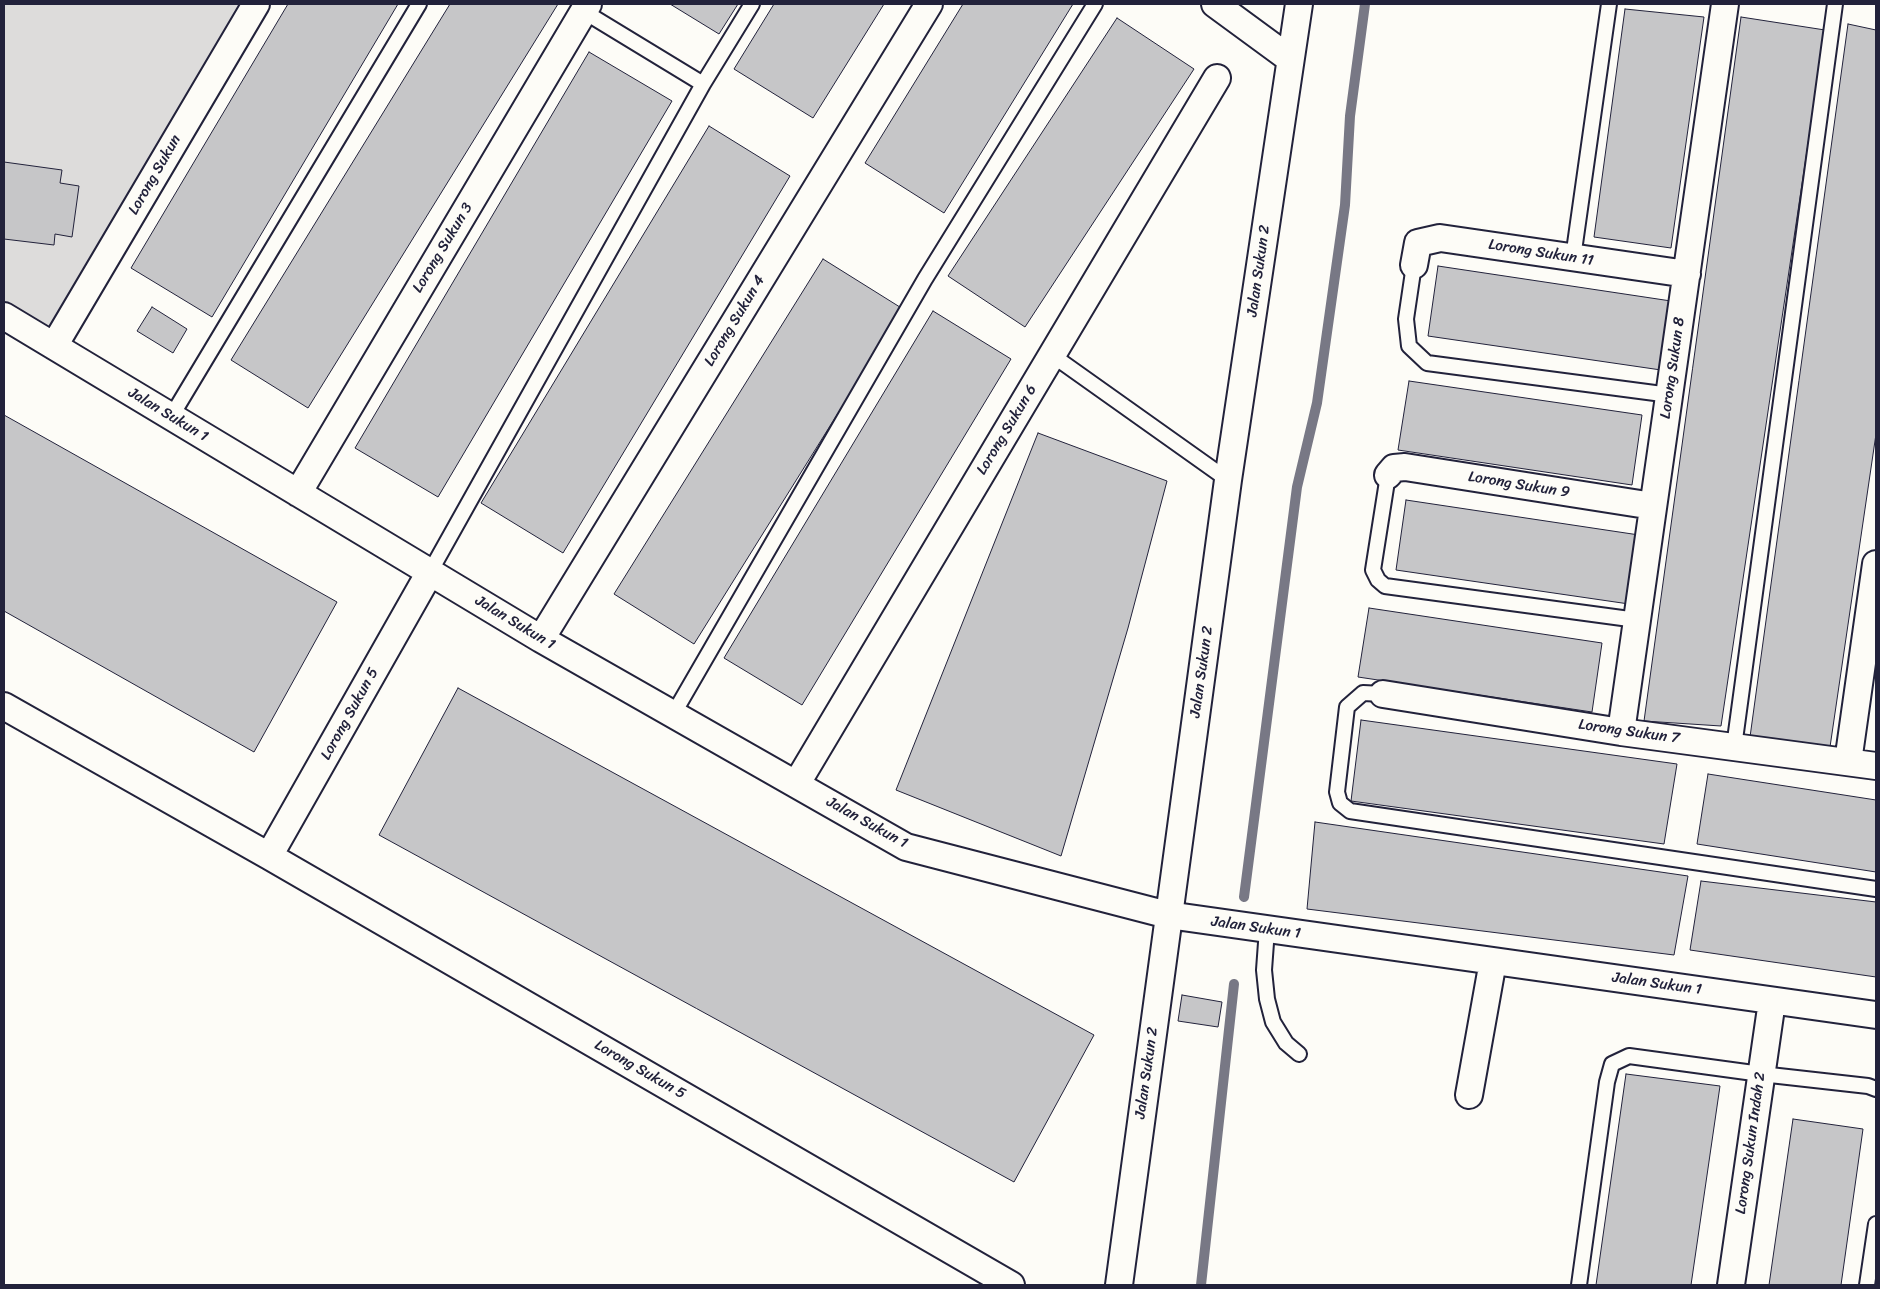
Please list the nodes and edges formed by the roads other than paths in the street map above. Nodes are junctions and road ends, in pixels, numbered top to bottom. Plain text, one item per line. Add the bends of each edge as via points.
1 (256, 4) edge
2 (419, 4) edge
3 (752, 4) edge
4 (929, 4) edge
5 (1095, 4) edge
6 (1215, 4) edge
7 (1300, 4) edge
8 (1609, 4) edge
9 (1725, 4) edge
10 (1835, 4) edge
11 (586, 8) edge
12 (1290, 59) junction
13 (1217, 78) dead end
14 (703, 84) junction
15 (1573, 258) junction
16 (1414, 265) joint
17 (1687, 274) junction
18 (4, 316) edge
19 (54, 346) junction
20 (1052, 355) junction
21 (1670, 395) junction
22 (171, 417) junction
23 (1388, 475) joint
24 (1228, 480) junction
25 (298, 493) junction
26 (1653, 506) junction
27 (1876, 564) edge
28 (430, 572) junction
29 (1637, 620) junction
30 (541, 639) junction
31 (1383, 694) joint
32 (4, 706) edge
33 (674, 713) junction
34 (1621, 732) junction
35 (1734, 747) junction
36 (1848, 762) junction
37 (1876, 766) edge
38 (797, 783) junction
39 (270, 856) junction
40 (1876, 889) edge
41 (1168, 915) junction
42 (1268, 929) junction
43 (1493, 961) junction
44 (1772, 1001) junction
45 (1876, 1015) edge
46 (1299, 1054) dead end
47 (1762, 1074) junction
48 (1876, 1090) edge
49 (1469, 1095) dead end
50 (1876, 1224) edge
51 (1011, 1285) edge
52 (1119, 1285) edge
53 (1579, 1285) edge
54 (1731, 1285) edge
55 (1867, 1285) edge

1 - 19 street, Lorong Sukun
2 - 22 lane
3 - 14 lane
4 - 30 street, Lorong Sukun 4
5 - 33 lane via 925,279
6 - 12 street
7 - 12 street, Jalan Sukun 2
8 - 15 lane
9 - 17 street, Lorong Sukun 8
10 - 35 lane
11 - 14 lane
11 - 25 street, Lorong Sukun 3
12 - 24 street, Jalan Sukun 2
13 - 20 street, Lorong Sukun 6
14 - 28 lane
15 - 16 street, Lorong Sukun 11 via 1440,238 1418,243
15 - 17 street, Lorong Sukun 11
16 - 21 lane via 1406,319 1409,346 1427,364
17 - 21 street, Lorong Sukun 8
18 - 19 street, Jalan Sukun 1
19 - 22 street, Jalan Sukun 1
20 - 24 lane
20 - 38 street, Lorong Sukun 6
21 - 26 street, Lorong Sukun 8
22 - 25 street, Jalan Sukun 1
23 - 26 street, Lorong Sukun 9 via 1394,468 1405,466
23 - 29 lane via 1373,570 1386,586
24 - 41 street, Jalan Sukun 2
25 - 28 street, Jalan Sukun 1
26 - 29 street, Lorong Sukun 8
27 - 36 street
28 - 30 street, Jalan Sukun 1
28 - 39 street, Lorong Sukun 5
29 - 34 street, Lorong Sukun 8
30 - 33 street, Jalan Sukun 1
31 - 34 street, Lorong Sukun 7
31 - 40 lane via 1363,693 1347,707 1337,792 1340,803 1350,812
32 - 39 street, Lorong Sukun 5
33 - 38 street, Jalan Sukun 1
34 - 35 street, Lorong Sukun 7
35 - 36 street, Lorong Sukun 7
36 - 37 street, Lorong Sukun 7
38 - 41 street, Jalan Sukun 1 via 906,847
39 - 51 street, Lorong Sukun 5
41 - 42 street, Jalan Sukun 1
41 - 52 street, Jalan Sukun 2
42 - 43 street, Jalan Sukun 1
42 - 46 lane via 1264,970 1267,999 1273,1022 1286,1043
43 - 44 street, Jalan Sukun 1
43 - 49 street
44 - 45 street, Jalan Sukun 1
44 - 47 street, Lorong Sukun Indah 2
47 - 48 lane via 1868,1086
47 - 53 lane via 1629,1056 1612,1064
47 - 54 street, Lorong Sukun Indah 2
50 - 55 lane

